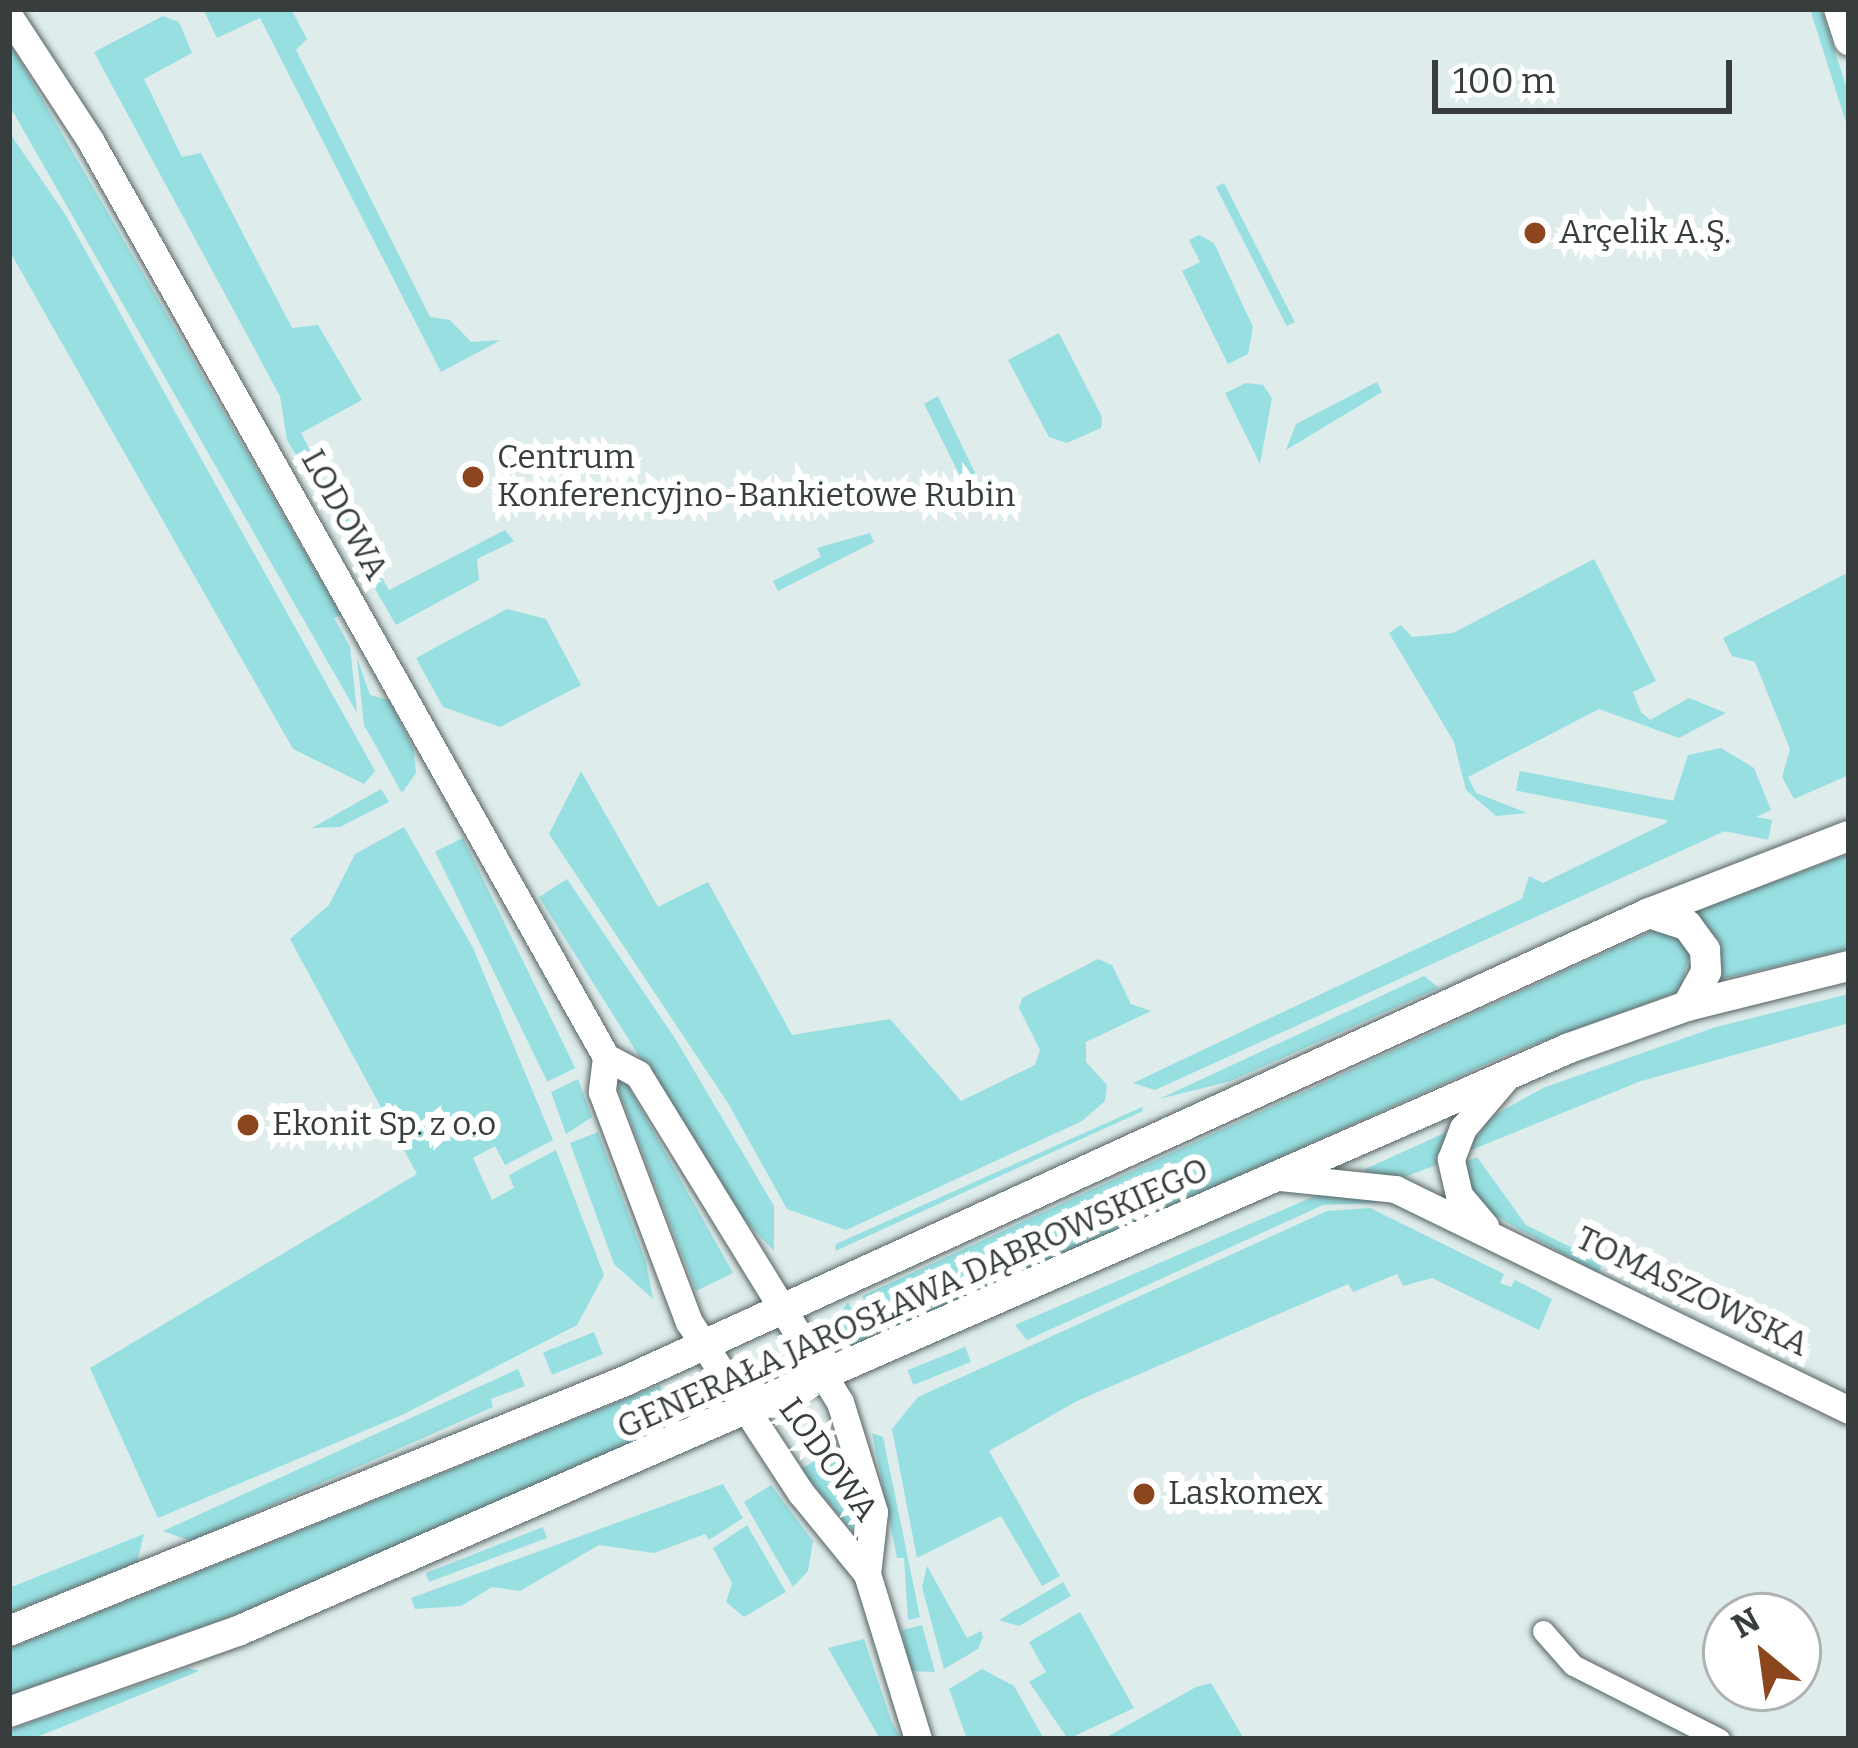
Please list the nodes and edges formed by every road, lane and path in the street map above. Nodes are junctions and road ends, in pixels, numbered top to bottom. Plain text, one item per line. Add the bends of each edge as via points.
1 (1839, 9) edge
2 (9, 16) edge
3 (1849, 40) edge
4 (1849, 824) edge
5 (1849, 836) edge
6 (1798, 851) junction
7 (1649, 913) junction
8 (1849, 966) edge
9 (1687, 1006) junction
10 (606, 1057) junction
11 (1509, 1073) junction
12 (1279, 1177) junction
13 (1504, 1238) junction
14 (778, 1309) junction
15 (702, 1346) junction
16 (825, 1379) junction
17 (1849, 1410) edge
18 (748, 1413) junction
19 (867, 1574) junction
20 (9, 1631) edge
21 (1543, 1631) dead end
22 (9, 1712) edge
23 (918, 1739) edge
24 (1719, 1739) edge

1 - 3 main road
2 - 10 street, LODOWA via 91,140
4 - 6 main road, GENERAŁA JAROSŁAWA DĄBROWSKIEGO
5 - 6 main road, GENERAŁA JAROSŁAWA DĄBROWSKIEGO
6 - 7 main road, GENERAŁA JAROSŁAWA DĄBROWSKIEGO
7 - 9 main road via 1687,925 1705,950 1706,972
7 - 14 main road, GENERAŁA JAROSŁAWA DĄBROWSKIEGO
8 - 9 main road, GENERAŁA JAROSŁAWA DĄBROWSKIEGO
9 - 11 main road, GENERAŁA JAROSŁAWA DĄBROWSKIEGO
10 - 14 street, LODOWA via 638,1074
10 - 15 street, LODOWA via 602,1092
11 - 12 main road, GENERAŁA JAROSŁAWA DĄBROWSKIEGO
11 - 13 street, TOMASZOWSKA via 1463,1128 1450,1159 1464,1203
12 - 13 street, TOMASZOWSKA via 1369,1181
12 - 16 main road, GENERAŁA JAROSŁAWA DĄBROWSKIEGO
13 - 17 street, TOMASZOWSKA
14 - 15 main road, GENERAŁA JAROSŁAWA DĄBROWSKIEGO
14 - 16 street, LODOWA
15 - 18 street, LODOWA
15 - 20 main road, GENERAŁA JAROSŁAWA DĄBROWSKIEGO
16 - 18 main road, GENERAŁA JAROSŁAWA DĄBROWSKIEGO
16 - 19 street, LODOWA via 846,1415 874,1512
18 - 19 street, LODOWA
18 - 22 main road, GENERAŁA JAROSŁAWA DĄBROWSKIEGO via 238,1631
19 - 23 street, LODOWA
21 - 24 street via 1573,1665

